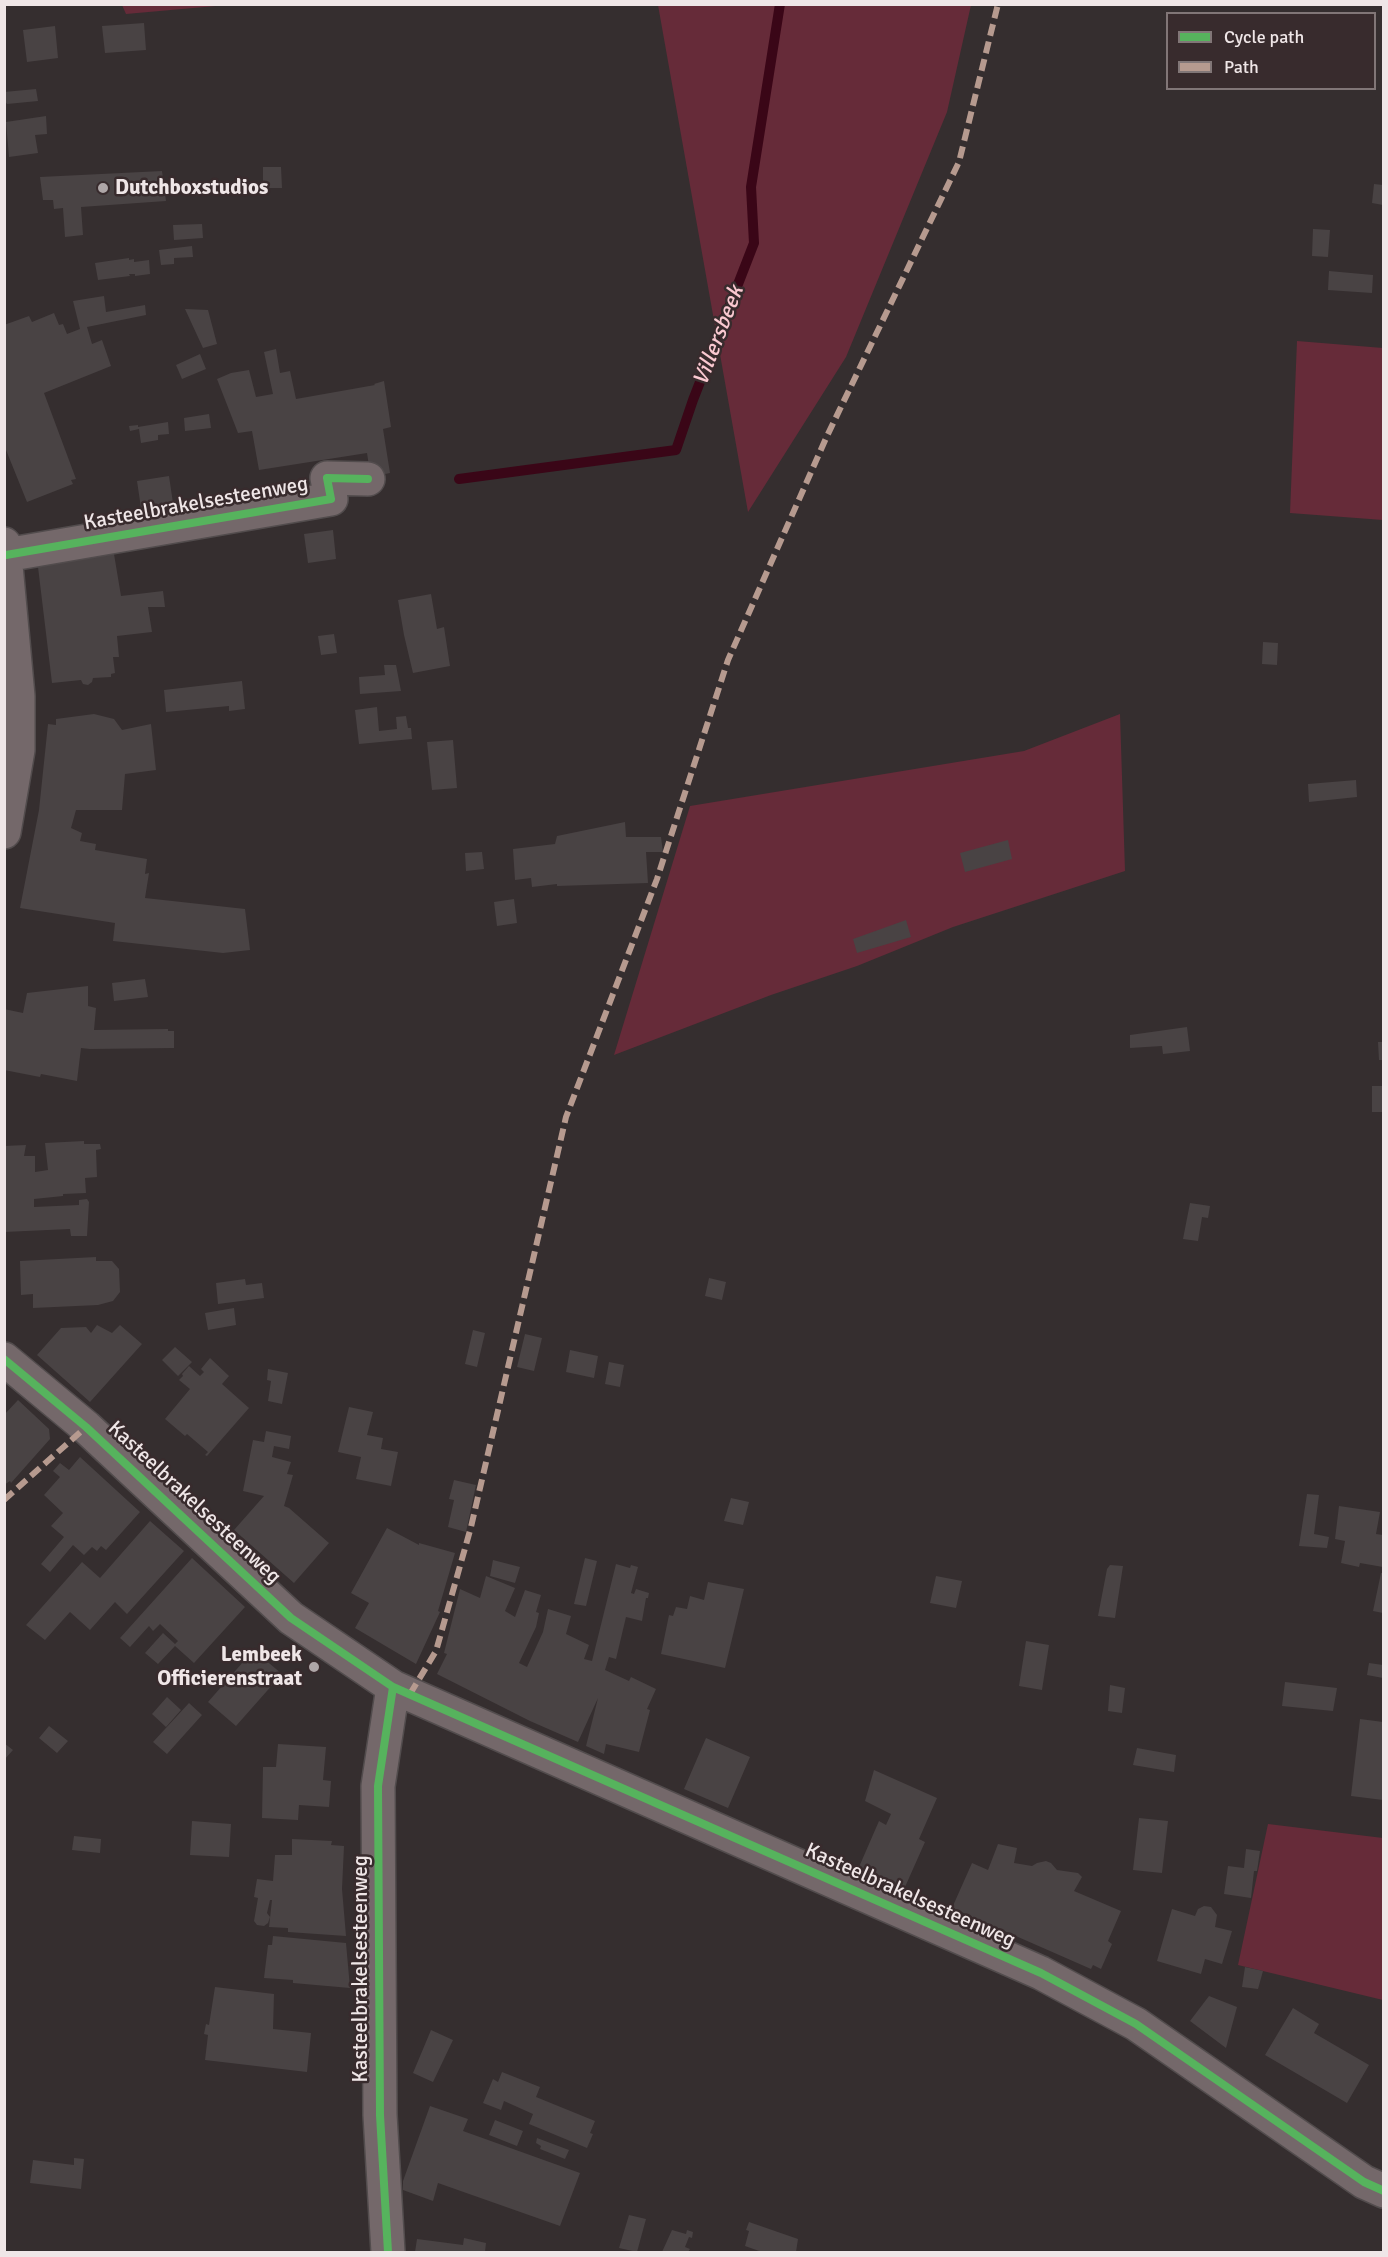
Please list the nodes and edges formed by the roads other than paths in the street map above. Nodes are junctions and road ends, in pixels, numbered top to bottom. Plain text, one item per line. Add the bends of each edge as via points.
1 (368, 479) dead end
2 (5, 549) edge
3 (4, 832) edge
4 (4, 1359) edge
5 (393, 1687) junction
6 (1383, 2191) edge
7 (388, 2253) edge

1 - 2 street, Kasteelbrakelsesteenweg via 327,478 331,499
2 - 3 street, Kasteelbrakelsesteenweg via 18,696 18,750
4 - 5 street, Kasteelbrakelsesteenweg via 86,1427 291,1618
5 - 6 street, Kasteelbrakelsesteenweg via 1041,1973 1136,2024 1364,2182
5 - 7 street, Kasteelbrakelsesteenweg via 378,1786 380,2115

